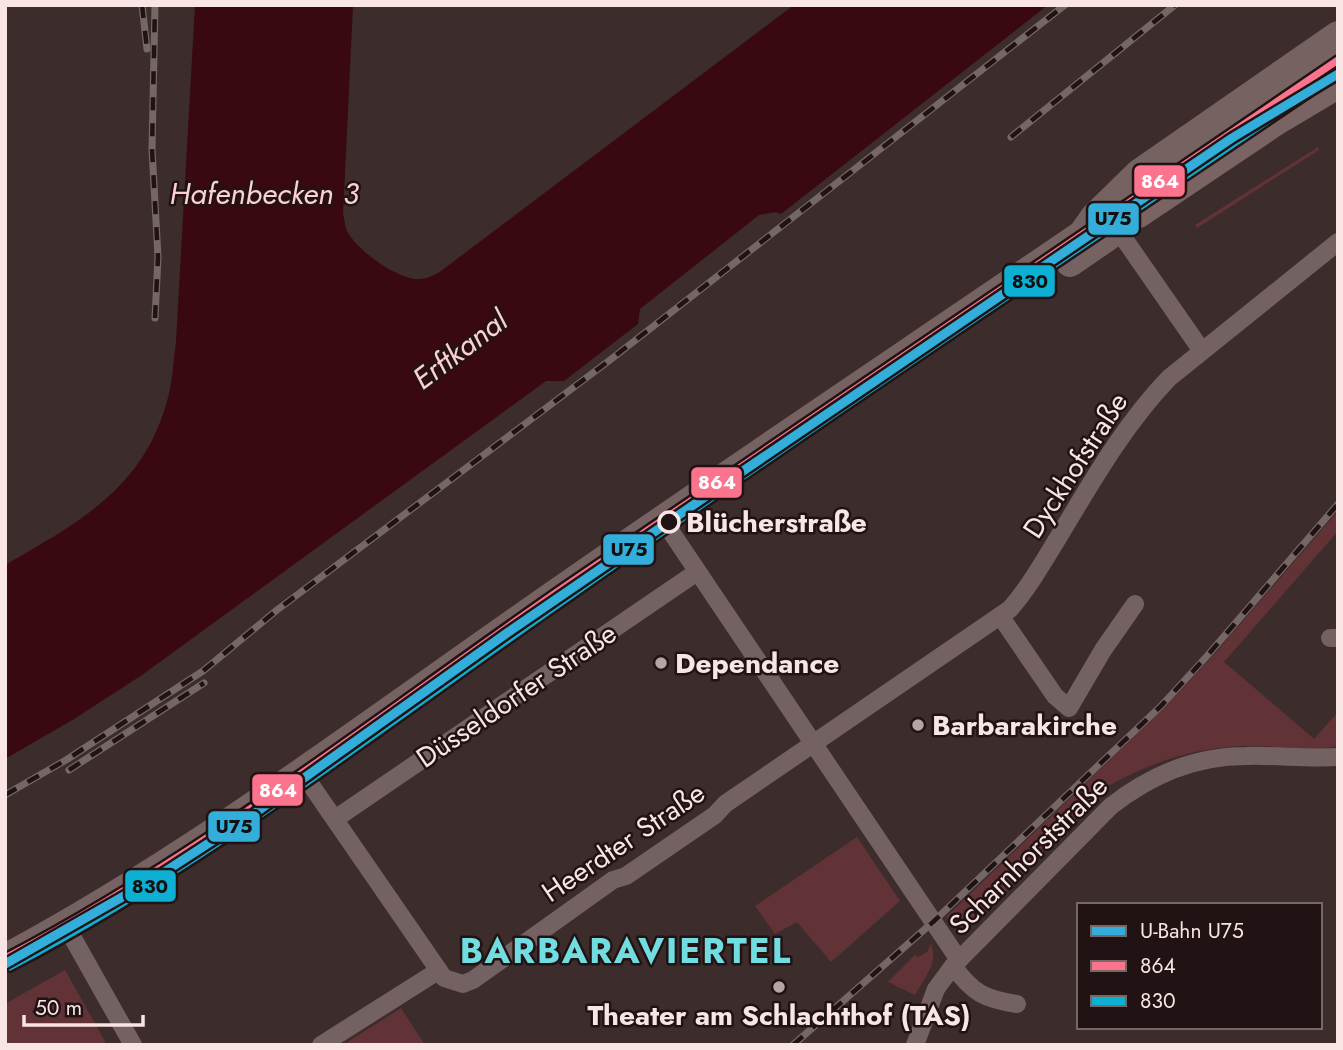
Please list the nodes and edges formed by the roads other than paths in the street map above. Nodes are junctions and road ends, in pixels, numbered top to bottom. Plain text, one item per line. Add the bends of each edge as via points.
1 (1338, 35) edge
2 (1336, 69) edge
3 (1118, 230) junction
4 (1082, 234) junction
5 (1338, 242) edge
6 (1202, 351) junction
7 (668, 527) junction
8 (697, 572) junction
9 (1135, 604) dead end
10 (1001, 617) junction
11 (813, 744) junction
12 (1338, 757) edge
13 (307, 779) junction
14 (335, 819) junction
15 (70, 933) junction
16 (5, 958) edge
17 (956, 963) junction
18 (438, 971) junction
19 (5, 978) edge
20 (1017, 1004) dead end
21 (133, 1045) edge
22 (321, 1045) edge
23 (915, 1045) edge

1 - 4 main road via 1139,173
2 - 3 main road, Düsseldorfer Straße via 1266,130
2 - 4 main road, Düsseldorfer Straße
3 - 6 street
3 - 7 main road, Düsseldorfer Straße
4 - 7 main road, Düsseldorfer Straße
5 - 6 street, Dyckhofstraße
6 - 10 street, Dyckhofstraße via 1144,404 1022,595
7 - 8 street
7 - 13 main road, Düsseldorfer Straße
8 - 11 street
8 - 14 street, Düsseldorfer Straße
9 - 10 street via 1069,708 1055,696
10 - 11 street, Dyckhofstraße
11 - 17 street
11 - 18 street, Heerdter Straße via 473,980 463,984 449,981
12 - 17 street, Scharnhorststraße via 1216,758 1162,773 1136,787 1111,806
13 - 14 street
13 - 15 main road, Düsseldorfer Straße via 160,868
14 - 18 street
15 - 16 main road, Düsseldorfer Straße
15 - 19 main road, Düsseldorfer Straße
15 - 21 street
17 - 20 street via 967,986 980,995
17 - 23 street, Scharnhorststraße via 936,989
18 - 22 street

